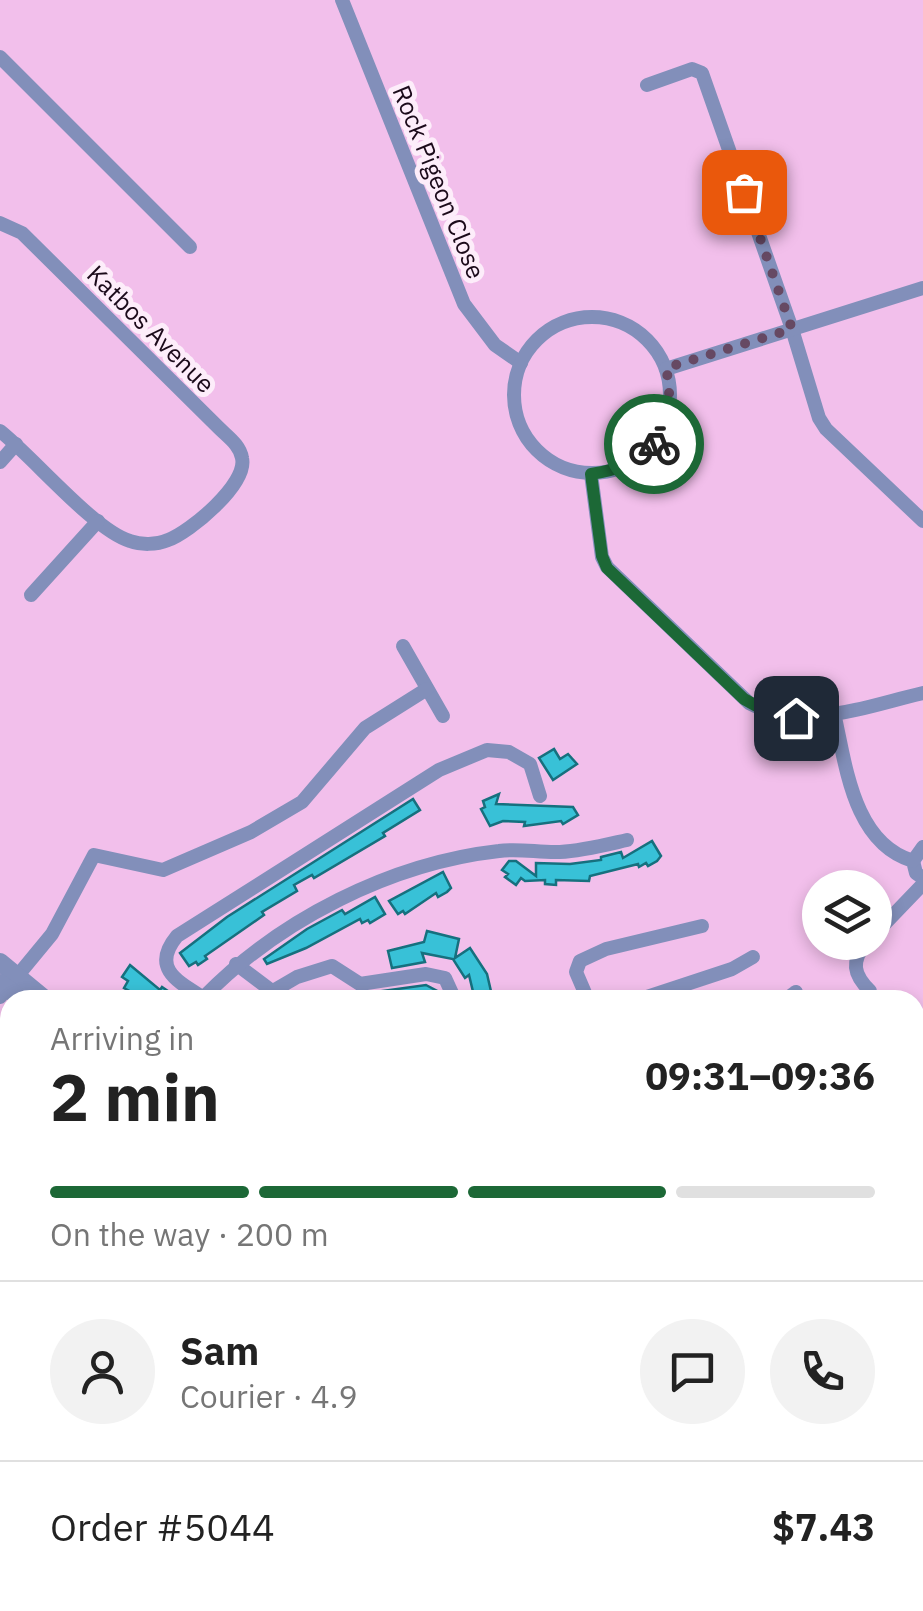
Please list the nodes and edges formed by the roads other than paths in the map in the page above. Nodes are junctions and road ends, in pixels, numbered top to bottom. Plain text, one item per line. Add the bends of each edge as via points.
1 (342, 0) edge
2 (0, 57) edge
3 (647, 85) dead end
4 (0, 224) edge
5 (190, 247) dead end
6 (923, 288) edge
7 (792, 329) junction
8 (521, 363) junction
9 (666, 368) junction
10 (6, 441) edge
11 (0, 462) edge
12 (591, 474) junction
13 (98, 521) junction
14 (923, 521) edge
15 (31, 596) dead end
16 (402, 646) dead end
17 (427, 688) junction
18 (923, 693) edge
19 (834, 714) junction
20 (443, 716) dead end
21 (540, 796) dead end
22 (628, 840) dead end
23 (923, 847) edge
24 (912, 861) junction
25 (923, 881) edge
26 (892, 915) edge
27 (702, 926) dead end
28 (753, 957) dead end
29 (857, 960) edge
30 (0, 962) edge
31 (236, 964) junction
32 (10, 989) edge
33 (192, 990) edge
34 (214, 990) edge
35 (271, 990) edge
36 (285, 990) edge
37 (450, 990) edge
38 (584, 990) edge
39 (668, 990) edge
40 (869, 990) edge

1 - 8 street, Rock Pigeon Close via 464,304 495,346
2 - 5 street
3 - 7 street via 692,68 702,73
4 - 13 street, Katbos Avenue via 35,245 236,445 243,463 236,484 188,528 162,542 130,541
6 - 7 street
7 - 9 street
7 - 14 street via 820,422
8 - 9 street via 548,332 586,317 634,330
8 - 12 street via 514,388 526,438 566,470
9 - 12 street via 668,418 656,441 639,459
10 - 11 street
10 - 13 street
12 - 19 street via 602,556 611,572 750,703 786,717
13 - 15 street
16 - 17 street
17 - 20 street
17 - 32 street via 365,728 302,802 251,832 163,870 94,855 52,934
18 - 19 street
19 - 24 street via 860,817
21 - 33 street via 530,764 495,750 476,752 402,792 177,936 166,953 167,968
22 - 31 street via 559,852 498,850 441,862 346,896
23 - 24 street
24 - 25 street
25 - 26 street
27 - 38 street via 583,959 576,972
28 - 39 street
29 - 40 street
30 - 32 street
31 - 34 street
31 - 35 street
36 - 37 street via 297,977 332,966 360,984 434,974

